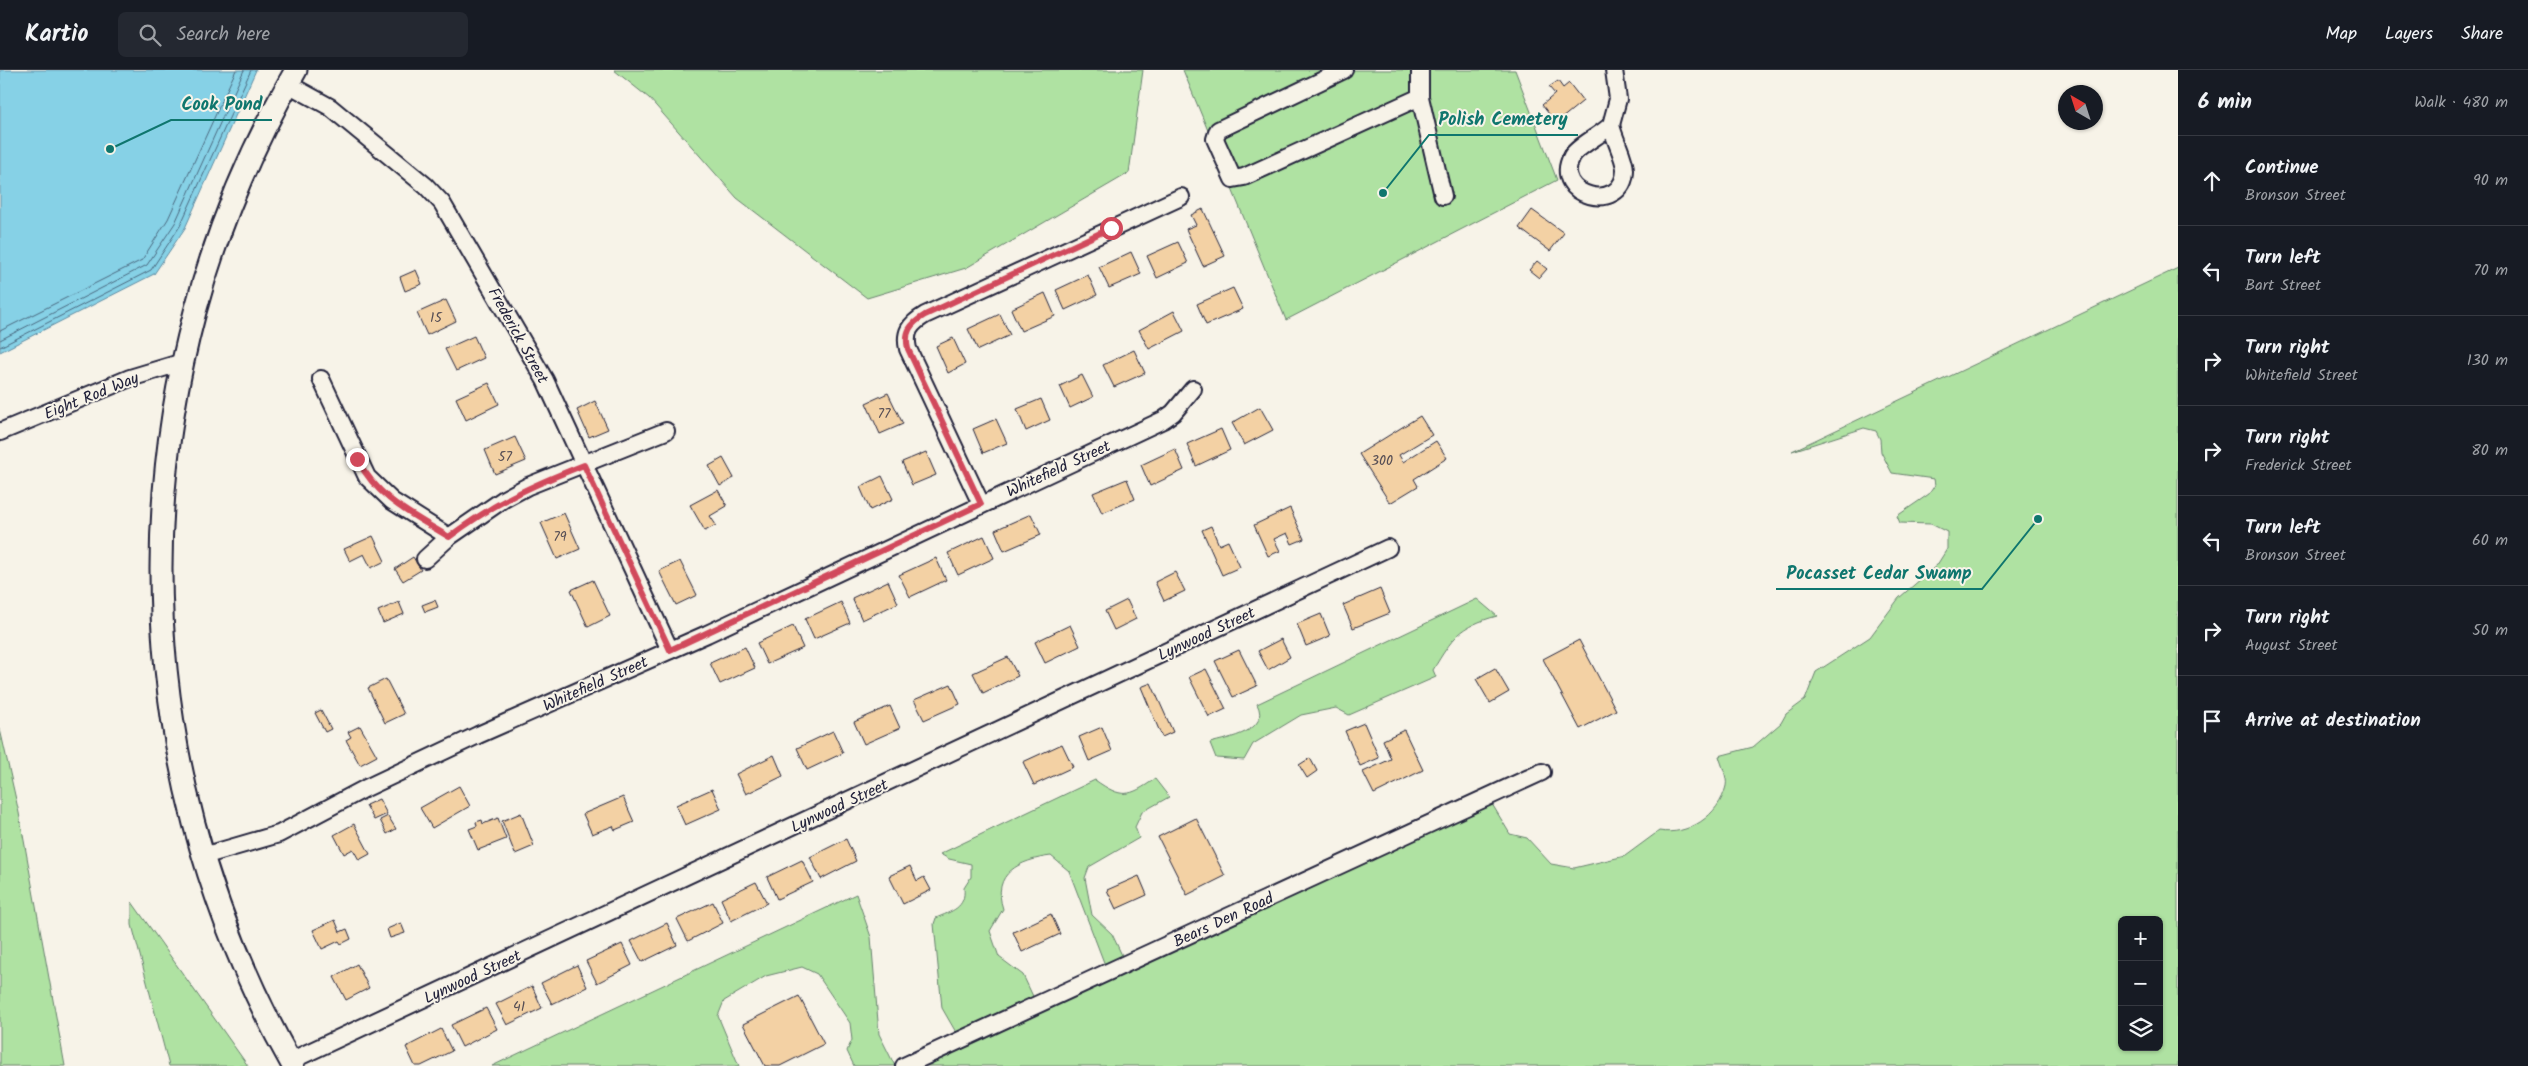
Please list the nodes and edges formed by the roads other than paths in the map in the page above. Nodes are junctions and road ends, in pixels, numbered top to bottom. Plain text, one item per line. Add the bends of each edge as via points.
1 (1344, 70) edge
2 (1420, 70) edge
3 (1614, 70) edge
4 (292, 77) edge
5 (1420, 97) junction
6 (1611, 125) dead end
7 (1443, 196) dead end
8 (1181, 197) dead end
9 (183, 362) junction
10 (321, 379) dead end
11 (1193, 389) dead end
12 (666, 431) dead end
13 (0, 432) edge
14 (584, 465) junction
15 (981, 504) junction
16 (449, 537) junction
17 (1388, 548) dead end
18 (425, 559) dead end
19 (670, 650) junction
20 (1542, 772) dead end
21 (203, 856) junction
22 (292, 1064) edge
23 (904, 1066) edge

1 - 5 street via 1218,130 1215,139 1234,179
2 - 5 street
3 - 6 street via 1618,99
4 - 9 main road via 255,148 223,224 199,296
4 - 14 street, Frederick Street via 438,198 545,380
5 - 7 street
8 - 15 street via 925,315 909,329 906,335 908,349
9 - 13 street, Eight Rod Way via 130,378
9 - 21 main road via 170,433 162,507 162,626 179,761
10 - 16 street via 367,477 392,501
11 - 15 street, Whitefield Street via 1164,420
12 - 14 street
14 - 16 street via 528,486
14 - 19 street, Frederick Street
15 - 19 street, Whitefield Street
16 - 18 street
17 - 22 street, Lynwood Street
19 - 21 street, Whitefield Street via 478,735 279,834
20 - 23 street, Bears Den Road
21 - 22 main road via 220,910 246,974

